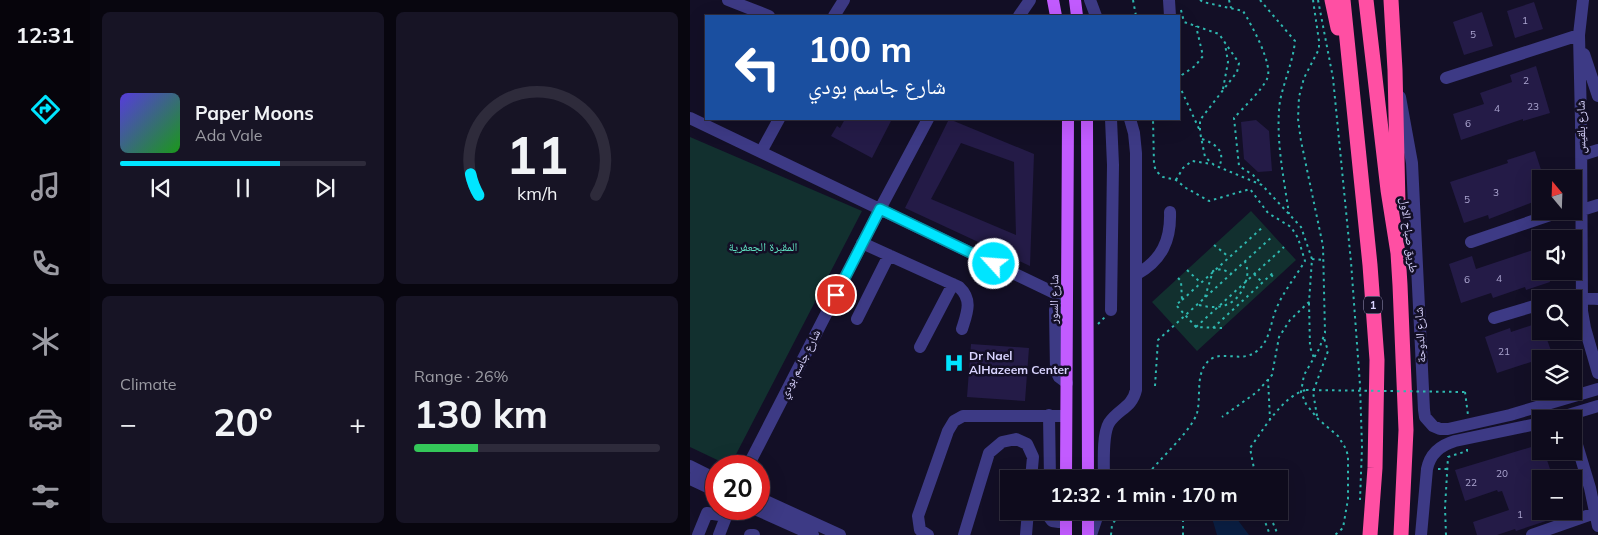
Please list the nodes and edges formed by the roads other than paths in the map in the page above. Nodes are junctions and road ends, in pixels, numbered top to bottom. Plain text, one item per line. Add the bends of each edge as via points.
1 (728, 0) edge
2 (844, 0) edge
3 (1030, 0) edge
4 (1053, 0) edge
5 (1074, 0) edge
6 (1090, 0) edge
7 (1169, 0) edge
8 (1332, 0) edge
9 (1343, 0) edge
10 (1366, 0) edge
11 (1391, 0) edge
12 (1584, 0) edge
13 (767, 15) edge
14 (835, 15) edge
15 (1020, 15) edge
16 (1056, 15) edge
17 (1077, 15) edge
18 (1096, 15) edge
19 (1170, 15) edge
20 (1580, 39) junction
21 (1395, 70) junction
22 (1351, 76) junction
23 (1446, 78) dead end
24 (1598, 96) edge
25 (690, 118) edge
26 (778, 120) edge
27 (927, 120) edge
28 (1068, 120) edge
29 (1087, 120) edge
30 (1111, 120) edge
31 (1130, 120) edge
32 (1598, 150) edge
33 (762, 152) junction
34 (1582, 155) junction
35 (1581, 170) edge
36 (1598, 205) edge
37 (1582, 207) edge
38 (880, 209) junction
39 (1170, 212) dead end
40 (1536, 220) edge
41 (1579, 220) edge
42 (1471, 242) dead end
43 (862, 244) junction
44 (1398, 253) junction
45 (889, 255) junction
46 (1137, 274) junction
47 (953, 284) junction
48 (1581, 290) edge
49 (1064, 298) junction
50 (1582, 298) edge
51 (1598, 299) edge
52 (1582, 306) edge
53 (1532, 307) edge
54 (1111, 310) dead end
55 (857, 318) dead end
56 (1494, 318) dead end
57 (962, 329) dead end
58 (920, 347) dead end
59 (1598, 373) edge
60 (1598, 389) edge
61 (1598, 406) edge
62 (1582, 412) edge
63 (1049, 415) junction
64 (1510, 415) junction
65 (1066, 416) junction
66 (1532, 425) edge
67 (1509, 430) junction
68 (754, 455) edge
69 (1581, 460) edge
70 (690, 466) edge
71 (1032, 470) edge
72 (1050, 470) edge
73 (1066, 470) edge
74 (1088, 470) edge
75 (1105, 470) edge
76 (705, 474) edge
77 (690, 479) edge
78 (705, 486) edge
79 (770, 503) edge
80 (770, 516) edge
81 (1597, 517) edge
82 (705, 518) edge
83 (725, 520) edge
84 (1027, 520) edge
85 (1066, 520) edge
86 (1089, 520) edge
87 (1096, 520) edge
88 (698, 535) edge
89 (719, 535) edge
90 (750, 535) edge
91 (754, 535) edge
92 (813, 535) edge
93 (840, 535) edge
94 (928, 535) edge
95 (964, 535) edge
96 (1026, 535) edge
97 (1064, 535) edge
98 (1090, 535) edge
99 (1370, 535) edge
100 (1401, 535) edge
101 (1422, 535) edge
102 (1532, 535) edge

1 - 13 street
2 - 14 street
3 - 15 street
4 - 16 main road
5 - 17 main road
6 - 18 street
7 - 19 street
8 - 22 highway
9 - 22 highway, 1
10 - 44 highway, طريق صباح الاول
11 - 21 highway
12 - 20 street, شارع بلقيس
20 - 23 street
20 - 24 street
20 - 34 street, شارع بلقيس
21 - 44 highway
21 - 64 street, شارع الدوحة via 1412,163 1425,417 1442,430
22 - 99 highway, 1 via 1377,360
25 - 33 street
26 - 33 street
27 - 38 street, شارع جاسم بودي
28 - 49 main road, شارع السور
29 - 74 main road
30 - 54 street
31 - 46 street via 1136,153
32 - 34 street
33 - 38 street
34 - 35 street, شارع بلقيس
36 - 37 street
38 - 43 street, شارع جاسم بودي
38 - 49 street
39 - 46 street via 1169,234 1161,253 1155,262
40 - 42 street
41 - 48 street, شارع بلقيس
43 - 45 street
43 - 68 street, شارع جاسم بودي
44 - 100 highway, طريق صباح الاول via 1406,430
45 - 47 street
45 - 55 street
46 - 75 street via 1136,390 1130,404 1107,427
47 - 57 street via 964,291 968,299 969,308
47 - 58 street
49 - 65 main road, شارع السور
50 - 51 street
52 - 59 street, شارع بلقيس
53 - 56 street
60 - 64 street, شارع الدوحة
61 - 62 street
63 - 65 street
63 - 72 street
63 - 94 street via 962,416 954,421 918,516 920,530
64 - 67 street via 1503,424
65 - 73 main road, شارع السور
66 - 67 street
67 - 101 street via 1443,446 1430,459
69 - 81 street
70 - 76 street
71 - 95 street via 1033,457 1027,444 1016,439 1002,442 989,452
77 - 78 street
79 - 93 street
80 - 92 street
81 - 102 street
82 - 88 street
83 - 89 street
84 - 96 street
85 - 97 main road
86 - 98 main road
87 - 98 street
90 - 91 street

